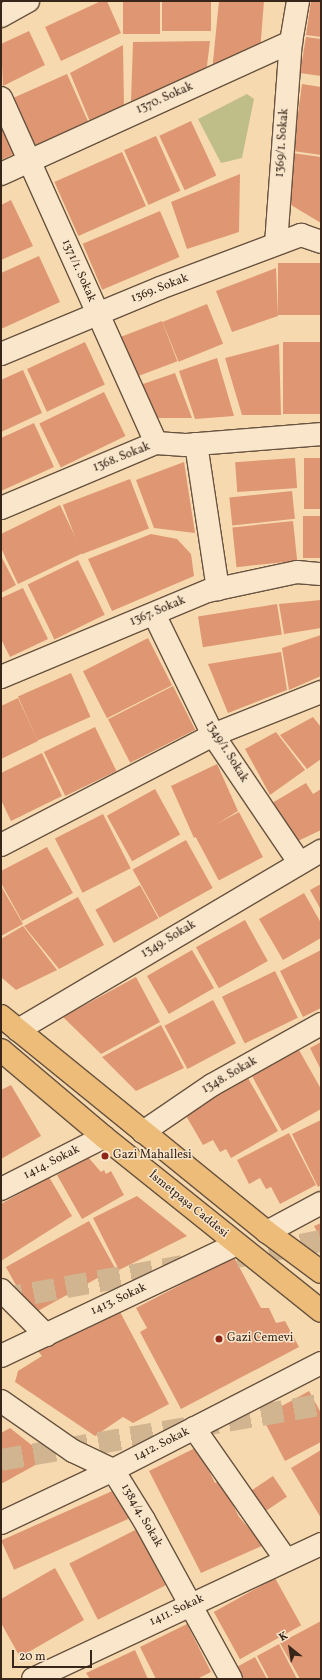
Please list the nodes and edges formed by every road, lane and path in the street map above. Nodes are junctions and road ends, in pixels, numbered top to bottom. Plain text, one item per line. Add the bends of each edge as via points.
1 (28, 1) edge
2 (298, 1) edge
3 (1, 16) edge
4 (291, 42) junction
5 (1, 98) edge
6 (30, 160) junction
7 (1, 174) edge
8 (321, 242) edge
9 (276, 244) junction
10 (97, 314) junction
11 (1, 354) edge
12 (321, 434) edge
13 (156, 444) junction
14 (196, 444) junction
15 (1, 508) edge
16 (321, 574) edge
17 (218, 589) junction
18 (154, 614) junction
19 (1, 677) edge
20 (321, 692) edge
21 (213, 735) junction
22 (1, 844) edge
23 (321, 851) edge
24 (299, 862) junction
25 (1, 1016) edge
26 (321, 1024) edge
27 (18, 1030) junction
28 (1, 1050) edge
29 (143, 1132) junction
30 (104, 1137) junction
31 (1, 1189) edge
32 (321, 1203) edge
33 (267, 1232) junction
34 (237, 1244) junction
35 (321, 1272) edge
36 (1, 1290) edge
37 (321, 1311) edge
38 (46, 1335) junction
39 (1, 1356) edge
40 (321, 1363) edge
41 (1, 1401) edge
42 (194, 1428) junction
43 (113, 1470) junction
44 (1, 1523) edge
45 (321, 1544) edge
46 (286, 1560) junction
47 (190, 1604) junction
48 (33, 1679) edge
49 (231, 1679) edge

1 - 3 street
2 - 4 street
4 - 6 street, 1370. Sokak
4 - 9 street, 1369/1. Sokak
5 - 6 street, 1371/1. Sokak
6 - 7 street, 1370. Sokak
6 - 10 street, 1371/1. Sokak
8 - 9 street, 1369. Sokak via 301,235
9 - 10 street, 1369. Sokak
10 - 11 street, 1369. Sokak
10 - 13 street, 1371/1. Sokak
12 - 14 street, 1368. Sokak
13 - 14 street, 1368. Sokak
13 - 15 street, 1368. Sokak
14 - 17 street
16 - 17 street, 1367. Sokak via 297,572
17 - 18 street, 1367. Sokak
18 - 19 street, 1367. Sokak
18 - 21 street, 1349/1. Sokak
20 - 21 street
21 - 22 street
21 - 24 street, 1349/1. Sokak
23 - 24 street, 1349. Sokak
24 - 27 street, 1349. Sokak
25 - 27 main road
26 - 29 street, 1348. Sokak via 212,1085
27 - 29 main road
28 - 30 main road, İsmetpaşa Caddesi
29 - 33 main road
30 - 31 street, 1414. Sokak
30 - 34 main road, İsmetpaşa Caddesi
32 - 33 street
33 - 34 main road
33 - 35 main road
34 - 37 main road, İsmetpaşa Caddesi
34 - 38 street, 1413. Sokak
36 - 38 street
38 - 39 street, 1413. Sokak
40 - 42 street, 1412. Sokak
41 - 43 street via 74,1451
42 - 43 street, 1412. Sokak
42 - 46 street
43 - 44 street, 1412. Sokak
43 - 47 street, 1384/4. Sokak
45 - 46 street, 1411. Sokak
46 - 47 street, 1411. Sokak
47 - 48 street, 1411. Sokak
47 - 49 street, 1384/4. Sokak

